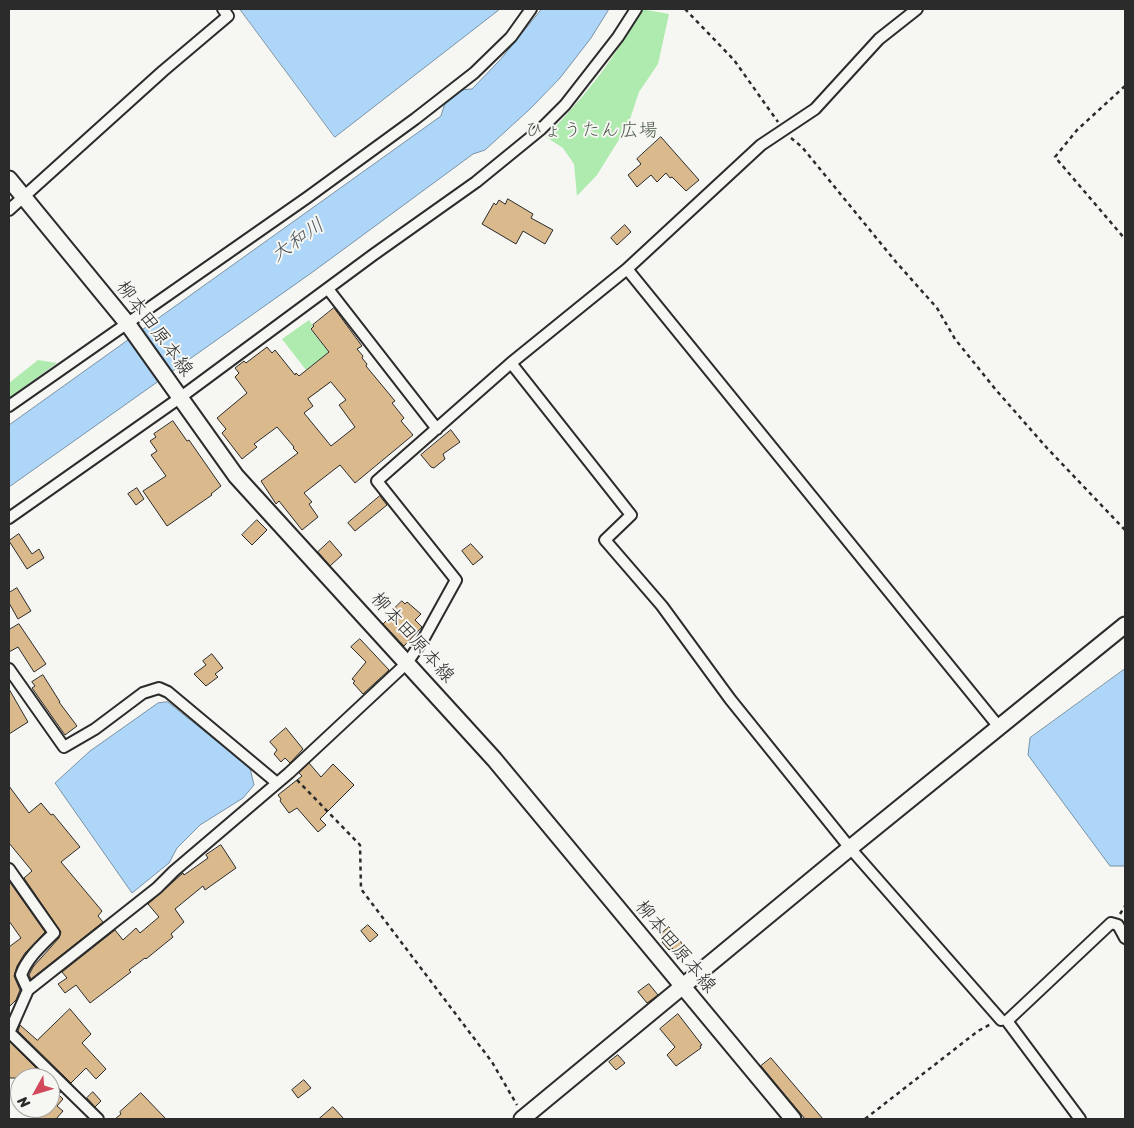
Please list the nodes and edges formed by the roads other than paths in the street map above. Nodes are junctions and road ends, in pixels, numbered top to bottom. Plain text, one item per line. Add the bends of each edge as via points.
1 (223, 9) edge
2 (531, 9) edge
3 (636, 9) edge
4 (917, 9) edge
5 (9, 179) edge
6 (24, 197) junction
7 (9, 210) edge
8 (627, 269) junction
9 (328, 289) junction
10 (128, 325) junction
11 (511, 364) junction
12 (179, 395) junction
13 (9, 406) edge
14 (437, 429) junction
15 (9, 518) edge
16 (1125, 625) edge
17 (407, 663) junction
18 (9, 669) edge
19 (1000, 727) junction
20 (278, 783) junction
21 (850, 848) junction
22 (9, 869) edge
23 (1125, 938) edge
24 (683, 988) junction
25 (28, 990) junction
26 (1000, 1020) road end
27 (9, 1032) edge
28 (523, 1118) edge
29 (98, 1119) edge
30 (793, 1119) edge
31 (1080, 1119) edge

1 - 6 street via 228,16
2 - 10 street via 510,37 474,73 308,197
3 - 9 street via 565,105 542,129 476,182
4 - 8 street via 879,39 815,109 761,145
5 - 6 main road, 柳本田原本線
6 - 7 street
6 - 10 main road, 柳本田原本線
8 - 11 street
8 - 19 street
9 - 12 street
9 - 14 street
10 - 12 main road, 柳本田原本線
10 - 13 street
11 - 14 street
11 - 21 street via 631,515 605,540 662,606 730,699
12 - 15 street
12 - 17 main road, 柳本田原本線 via 236,476
14 - 17 street via 377,481 456,580
16 - 19 main road
17 - 20 street
17 - 24 main road, 柳本田原本線 via 494,759
18 - 20 street via 64,747 96,729 143,693 159,688
19 - 21 main road
20 - 25 street via 157,888
21 - 24 main road
21 - 26 street
22 - 25 street via 54,933 24,966 21,975
23 - 31 street via 1118,926 1111,923 1007,1021
24 - 28 main road
24 - 30 main road, 柳本田原本線
25 - 27 street
27 - 29 street

